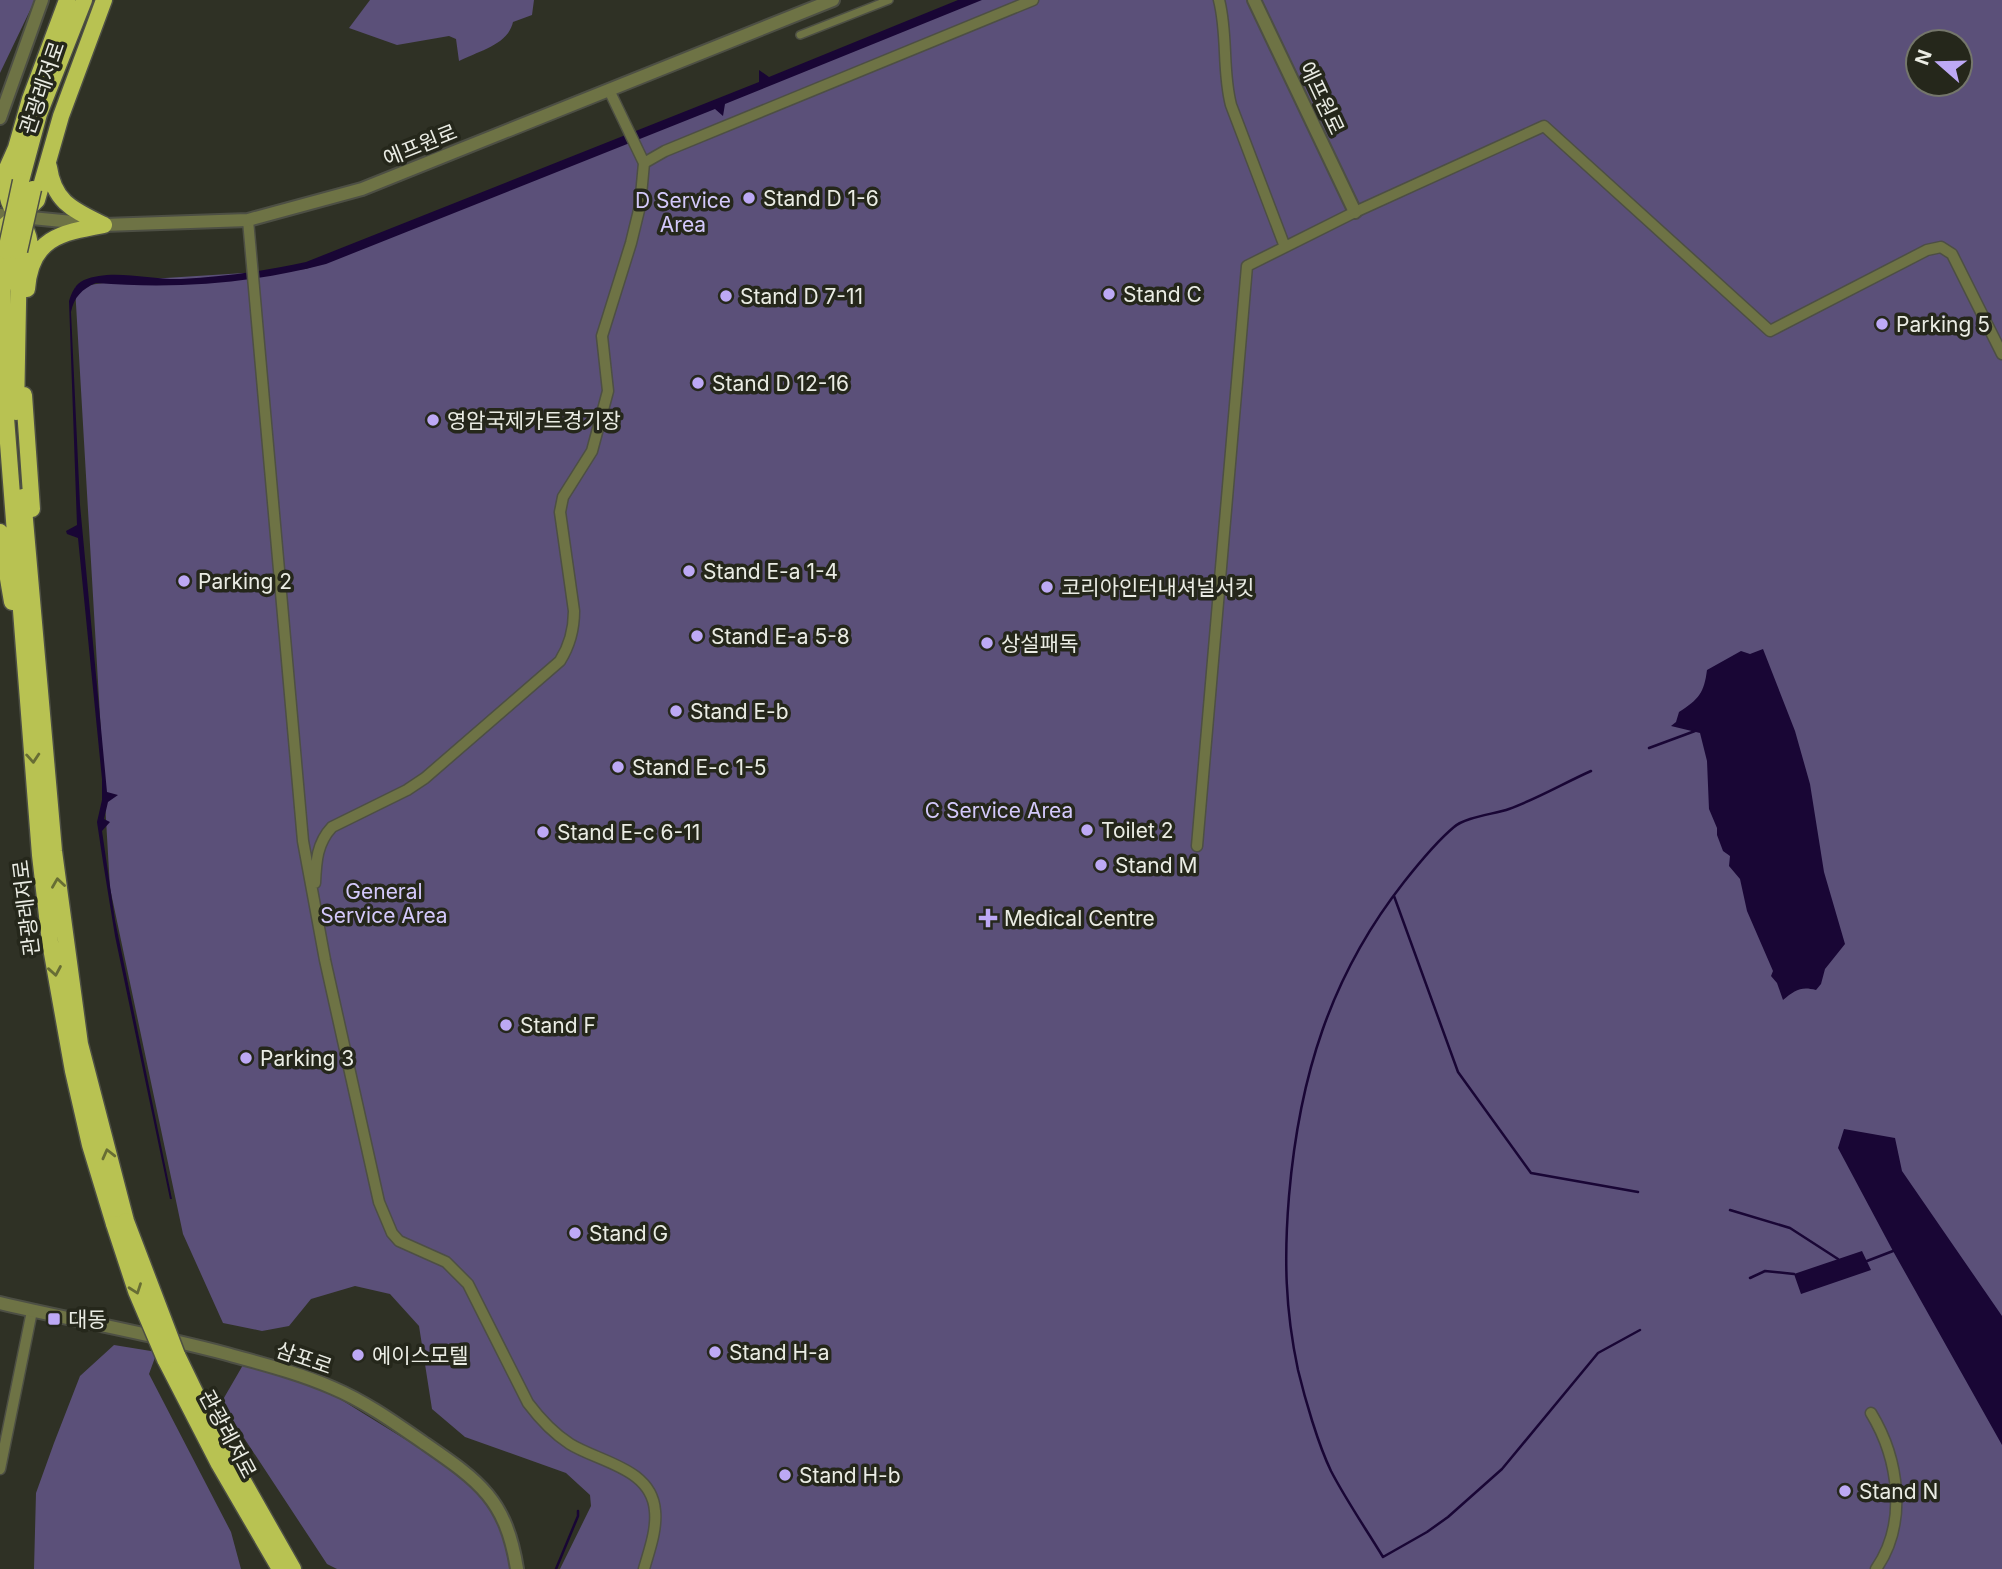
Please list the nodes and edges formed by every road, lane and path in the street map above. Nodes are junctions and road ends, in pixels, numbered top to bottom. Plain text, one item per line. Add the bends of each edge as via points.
1 (42, 0) edge
2 (66, 0) edge
3 (84, 0) edge
4 (96, 0) edge
5 (104, 0) edge
6 (833, 0) edge
7 (889, 0) edge
8 (1033, 0) edge
9 (1219, 0) edge
10 (1254, 0) edge
11 (800, 35) dead end
12 (609, 90) junction
13 (0, 118) edge
14 (16, 148) junction
15 (644, 163) junction
16 (48, 166) junction
17 (0, 184) edge
18 (27, 185) junction
19 (1355, 212) junction
20 (0, 215) edge
21 (17, 216) junction
22 (248, 220) junction
23 (104, 225) junction
24 (0, 231) edge
25 (1285, 247) junction
26 (29, 270) junction
27 (2002, 354) edge
28 (0, 532) edge
29 (32, 667) junction
30 (301, 826) junction
31 (332, 827) junction
32 (1197, 846) dead end
33 (315, 904) junction
34 (0, 1303) edge
35 (32, 1311) junction
36 (171, 1357) junction
37 (1871, 1413) dead end
38 (0, 1469) edge
39 (279, 1569) edge
40 (293, 1569) edge
41 (517, 1569) edge
42 (644, 1569) edge
43 (1876, 1569) edge

1 - 13 street
2 - 14 highway
3 - 18 highway, 관광레저로 via 39,114
4 - 18 highway, 관광레저로
5 - 16 highway via 61,116
6 - 12 street, 에프원로
7 - 11 street
8 - 15 street
9 - 25 street via 1226,88
10 - 19 street, 에프원로
12 - 15 street
12 - 22 street, 에프원로 via 362,189
14 - 17 highway
14 - 21 highway via 7,186
15 - 31 street via 640,206 602,336 608,391 592,451 560,512 574,611 567,649 560,661 425,778
16 - 21 highway via 37,200
16 - 23 highway via 57,194 79,213
18 - 29 highway, 관광레저로, bridge via 2,291 2,366
19 - 25 street
19 - 27 street via 1544,126 1770,331 1941,247 1952,254
20 - 21 street, 에프원로
21 - 23 street, 에프원로
21 - 24 highway
21 - 26 highway via 29,240
22 - 23 street, 에프원로
22 - 30 street
23 - 26 highway via 56,236 37,253
25 - 32 street via 1247,266
26 - 29 highway via 23,382 37,569
28 - 29 highway via 5,572
29 - 36 highway, 관광레저로, bridge via 50,942 73,1071 90,1145 120,1222 136,1291
30 - 31 street via 310,835
30 - 33 street
31 - 33 street via 323,837 316,862
33 - 42 street via 376,1191 392,1233 407,1246 446,1262 460,1275 528,1403 549,1428 645,1485 656,1511
34 - 35 street, 삼포로
35 - 38 street
35 - 41 street, 삼포로 via 250,1360 334,1388 366,1404 447,1458 488,1493 505,1521
36 - 39 highway, 관광레저로 via 219,1464
36 - 40 highway, 관광레저로
37 - 43 street via 1891,1456 1895,1482 1894,1527

